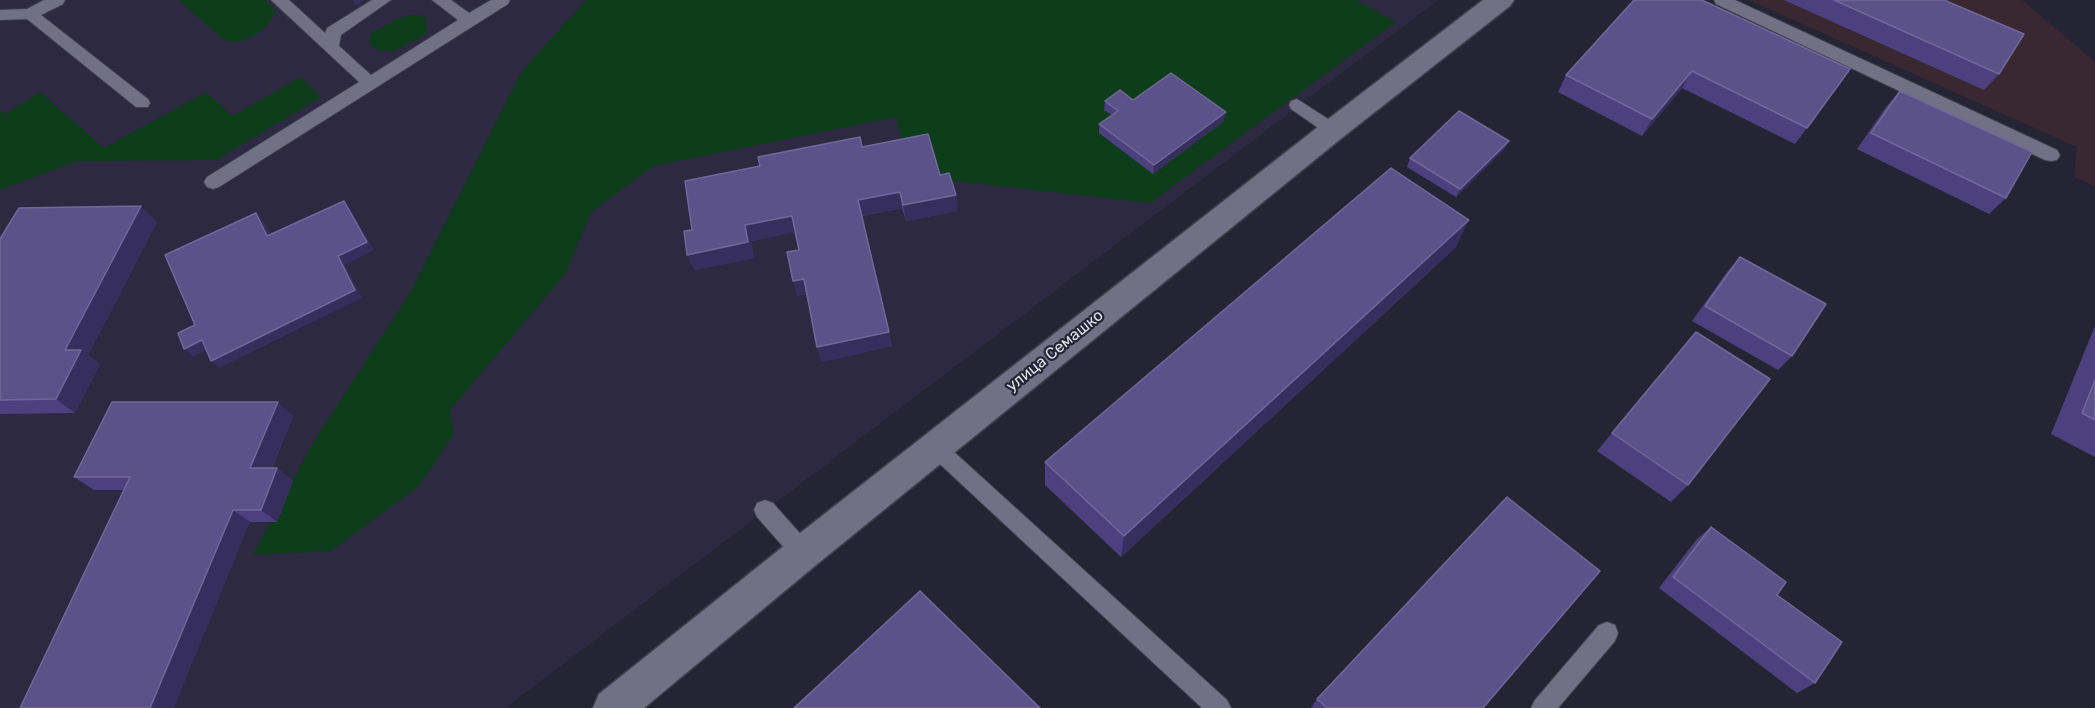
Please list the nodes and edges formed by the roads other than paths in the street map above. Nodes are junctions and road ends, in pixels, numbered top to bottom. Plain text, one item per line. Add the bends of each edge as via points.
1 (57, 0) edge
2 (279, 0) edge
3 (383, 0) edge
4 (440, 0) edge
5 (502, 0) edge
6 (1501, 0) edge
7 (1722, 0) edge
8 (30, 14) junction
9 (0, 15) edge
10 (468, 20) junction
11 (331, 48) junction
12 (369, 82) junction
13 (142, 103) dead end
14 (1298, 105) dead end
15 (1333, 130) junction
16 (2051, 155) dead end
17 (213, 182) dead end
18 (935, 447) junction
19 (765, 510) dead end
20 (803, 553) junction
21 (1607, 633) dead end
22 (613, 708) edge
23 (1219, 708) edge
24 (1543, 708) edge

1 - 8 lane
2 - 11 lane
3 - 11 lane via 333,32
4 - 10 lane
5 - 10 lane
6 - 15 street, улица Семашко
7 - 16 lane
8 - 9 lane
8 - 13 lane
10 - 12 lane
11 - 12 lane
12 - 17 lane
14 - 15 lane
15 - 18 street, улица Семашко
18 - 20 street, улица Семашко
18 - 23 lane
19 - 20 lane
20 - 22 street, улица Семашко
21 - 24 lane

